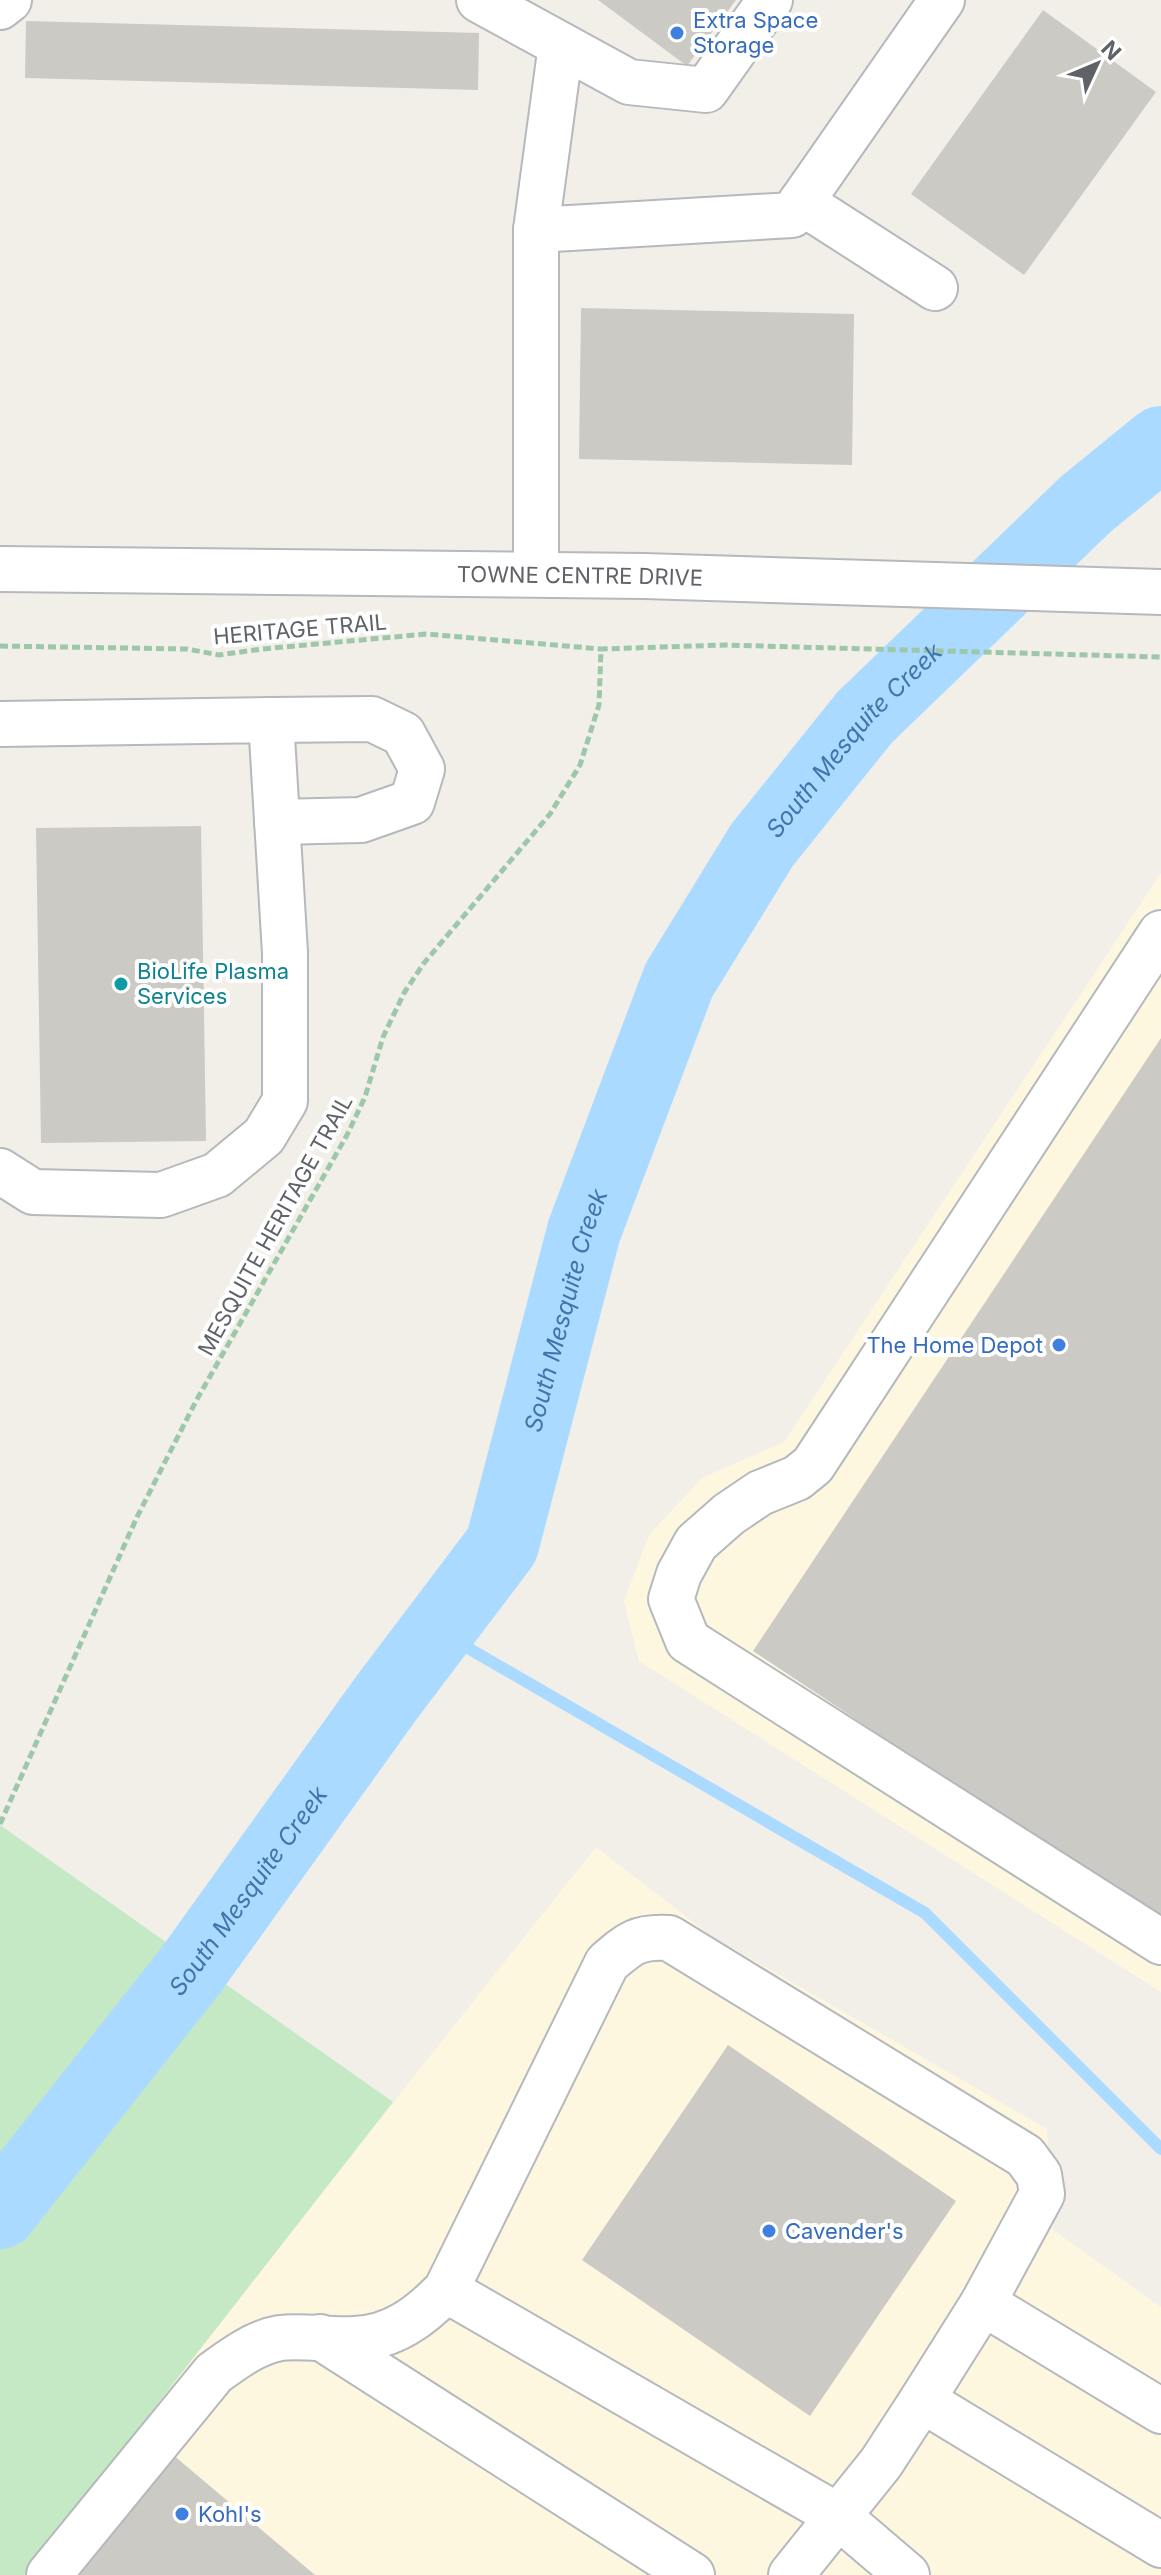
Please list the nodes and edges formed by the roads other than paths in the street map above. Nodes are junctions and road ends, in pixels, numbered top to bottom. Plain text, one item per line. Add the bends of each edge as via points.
1 (9, 0) edge
2 (479, 0) edge
3 (770, 0) edge
4 (942, 0) edge
5 (0, 7) edge
6 (561, 45) junction
7 (801, 202) junction
8 (536, 230) junction
9 (935, 288) dead end
10 (0, 569) edge
11 (536, 574) junction
12 (1161, 592) edge
13 (271, 720) junction
14 (0, 724) edge
15 (277, 822) junction
16 (1161, 933) edge
17 (0, 1171) edge
18 (1161, 1942) edge
19 (446, 2290) junction
20 (983, 2303) junction
21 (320, 2337) junction
22 (922, 2400) junction
23 (1161, 2411) edge
24 (838, 2516) junction
25 (1161, 2545) edge
26 (49, 2575) edge
27 (692, 2575) edge
28 (791, 2575) edge
29 (907, 2575) edge

1 - 5 street
2 - 6 street
3 - 6 street via 706,90 629,82
4 - 7 street
6 - 8 street
7 - 8 street via 792,215
7 - 9 street
8 - 11 street
10 - 11 street, TOWNE CENTRE DRIVE
11 - 12 street, TOWNE CENTRE DRIVE
13 - 14 street
13 - 15 street
13 - 15 street via 372,719 403,734 422,769 412,802 361,820
15 - 17 street via 285,953 285,1101 264,1136 217,1175 161,1195 33,1192
16 - 18 street via 813,1465 750,1500 696,1543 671,1599 688,1641
19 - 20 street via 607,1963 648,1937 669,1938 1025,2156 1039,2175 1042,2194
19 - 21 street via 389,2334 354,2340
19 - 24 street
20 - 22 street
20 - 23 street
21 - 26 street via 278,2338 214,2373
21 - 27 street
22 - 24 street
22 - 25 street
24 - 28 street
24 - 29 street

